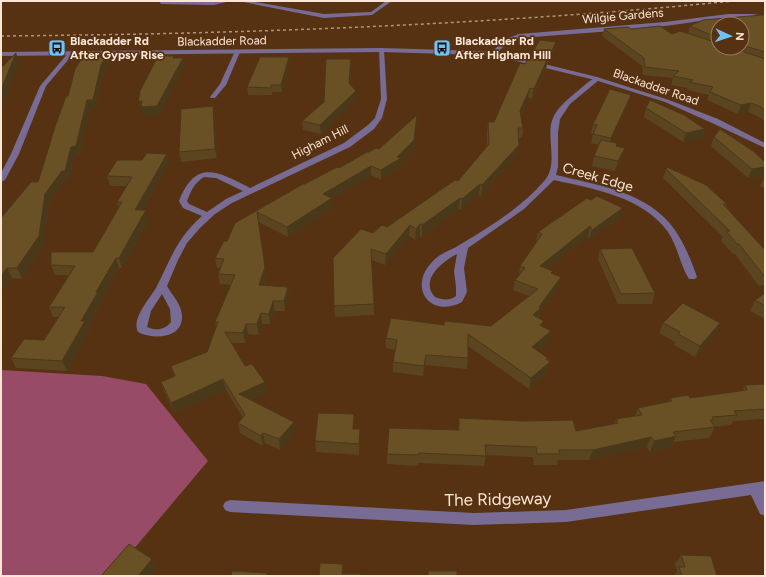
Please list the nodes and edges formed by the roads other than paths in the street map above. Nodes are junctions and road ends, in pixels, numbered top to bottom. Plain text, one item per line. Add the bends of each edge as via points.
1 (227, 1) edge
2 (241, 1) edge
3 (389, 1) edge
4 (161, 2) dead end
5 (764, 16) edge
6 (664, 24) junction
7 (676, 32) edge
8 (381, 50) junction
9 (237, 52) junction
10 (71, 53) junction
11 (1, 54) edge
12 (491, 56) junction
13 (597, 79) junction
14 (213, 97) dead end
15 (765, 146) edge
16 (552, 177) junction
17 (1, 180) edge
18 (249, 191) junction
19 (208, 215) junction
20 (464, 247) junction
21 (692, 277) dead end
22 (162, 286) dead end
23 (760, 488) edge
24 (230, 506) dead end
25 (765, 510) edge

1 - 4 street
2 - 3 street via 324,16 372,13
5 - 6 street, Wilgie Gardens via 733,16
6 - 7 street
6 - 12 street, Wilgie Gardens via 519,36 507,40
8 - 9 street, Blackadder Road
8 - 12 street, Blackadder Road
8 - 18 street, Higham Hill via 384,99 378,118 371,127 347,145
9 - 10 street, Blackadder Road
9 - 14 street via 223,85
10 - 11 street, Blackadder Road
10 - 17 street via 43,86 15,154
12 - 13 street, Blackadder Road
13 - 15 street, Blackadder Road via 693,110
13 - 16 street via 561,110 557,118 554,128 555,157
16 - 20 street via 527,204
16 - 21 street, Creek Edge via 603,189 644,205 660,217 672,231 687,258
18 - 19 street, Higham Hill
18 - 19 street via 210,174 195,178 183,201 186,206
19 - 22 street, Higham Hill via 185,240 173,259
20 - 20 street via 436,263 426,284 425,293 429,299 449,304 461,296 459,272
23 - 24 street, The Ridgeway via 566,516 474,519
23 - 25 street

